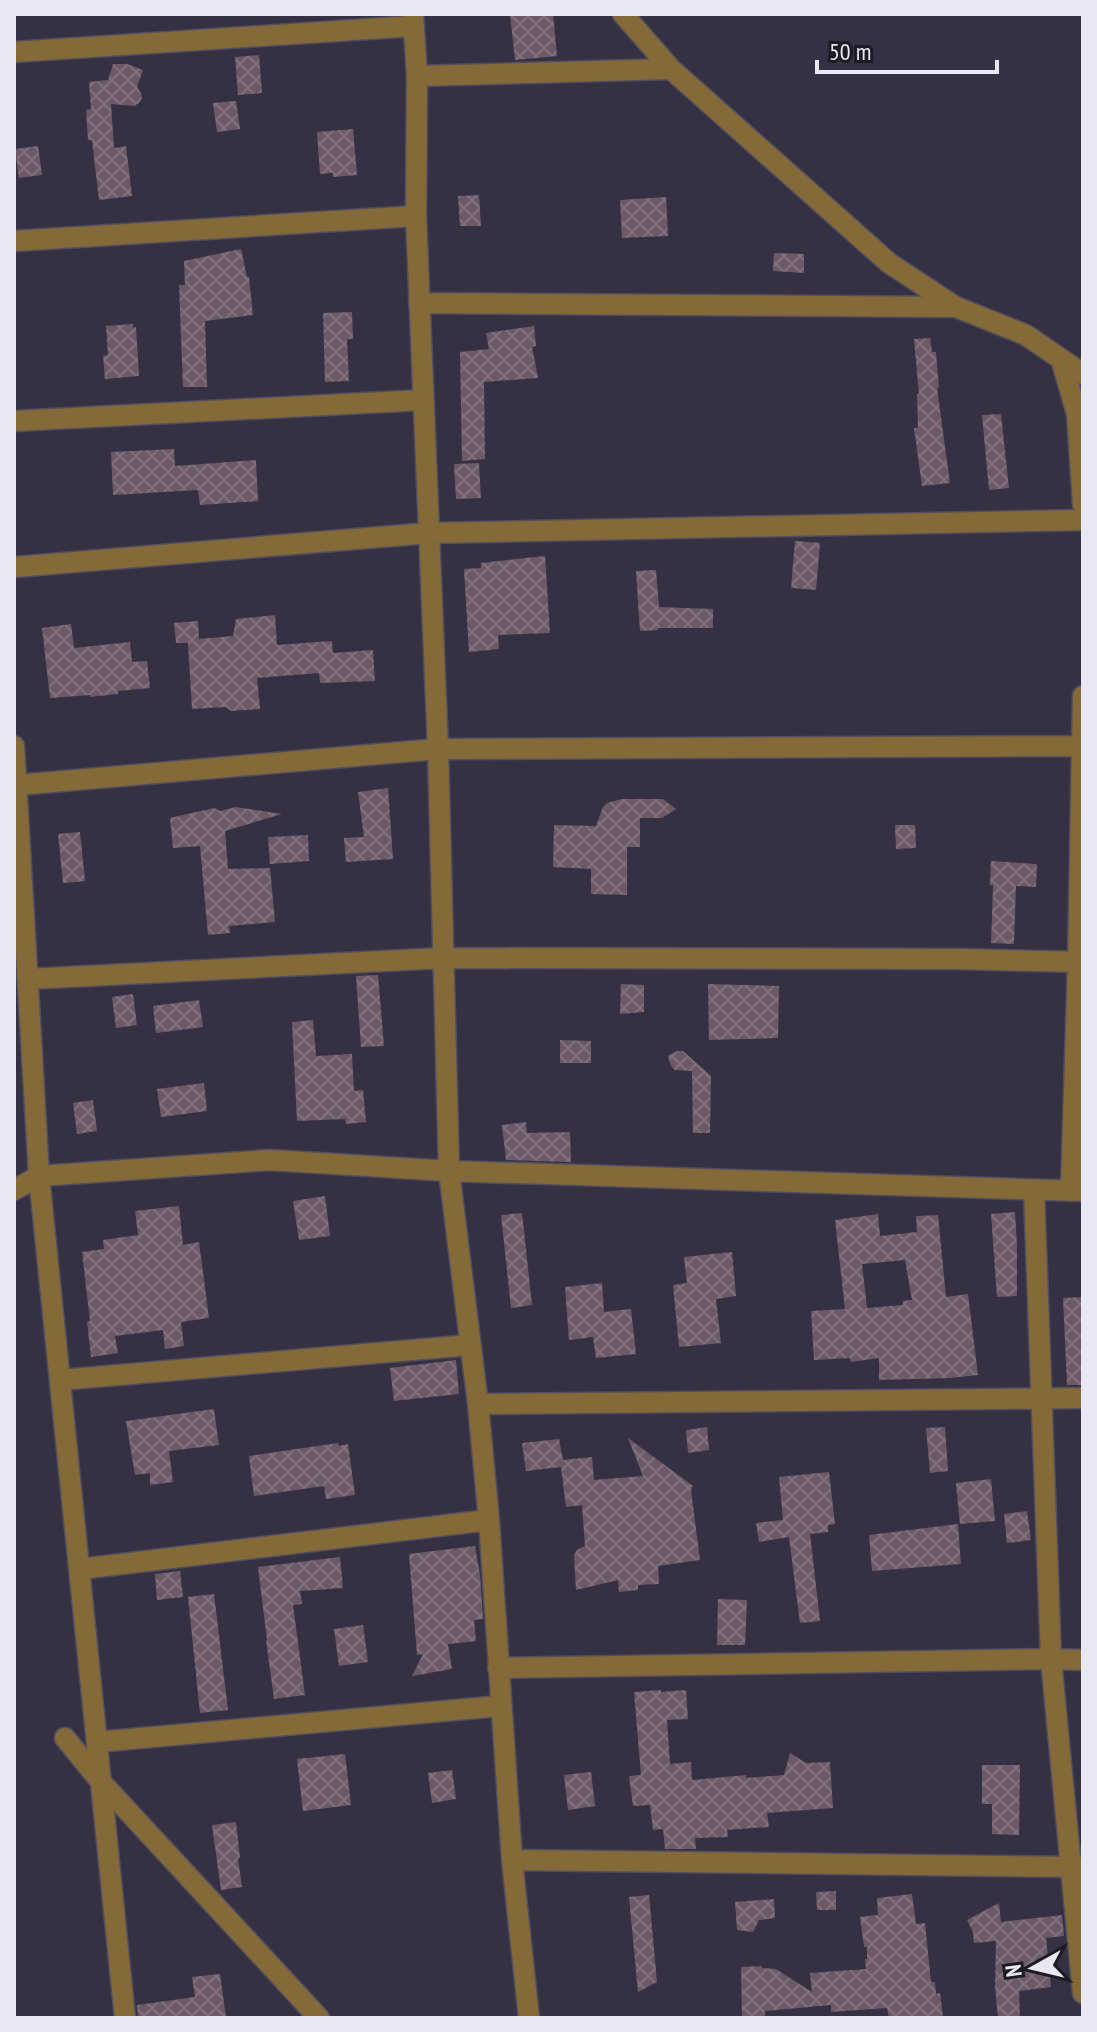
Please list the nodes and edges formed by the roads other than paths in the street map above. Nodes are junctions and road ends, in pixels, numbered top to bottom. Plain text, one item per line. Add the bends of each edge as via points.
1 (623, 14) edge
2 (413, 20) edge
3 (14, 52) edge
4 (671, 69) junction
5 (417, 76) junction
6 (416, 216) junction
7 (14, 241) edge
8 (419, 303) junction
9 (956, 307) junction
10 (1061, 359) junction
11 (1083, 374) edge
12 (423, 400) junction
13 (14, 421) edge
14 (1083, 504) edge
15 (1083, 520) edge
16 (429, 533) junction
17 (14, 567) edge
18 (1083, 696) edge
19 (14, 746) edge
20 (1083, 746) edge
21 (438, 749) junction
22 (17, 785) junction
23 (444, 958) junction
24 (1081, 962) edge
25 (28, 979) junction
26 (449, 1171) junction
27 (39, 1176) junction
28 (14, 1190) edge
29 (1034, 1191) junction
30 (1077, 1191) edge
31 (471, 1345) junction
32 (60, 1380) junction
33 (1042, 1397) junction
34 (1083, 1398) edge
35 (478, 1404) junction
36 (489, 1520) junction
37 (80, 1569) junction
38 (1051, 1659) junction
39 (1083, 1660) edge
40 (498, 1668) junction
41 (500, 1706) junction
42 (65, 1738) dead end
43 (97, 1742) junction
44 (101, 1782) junction
45 (512, 1860) junction
46 (1077, 1867) edge
47 (1083, 1993) edge
48 (125, 2018) edge
49 (319, 2018) edge
50 (529, 2018) edge

1 - 4 street
2 - 3 street
2 - 5 street
4 - 5 street
4 - 9 street via 889,263
5 - 6 street
6 - 7 street
6 - 8 street
8 - 9 street
8 - 12 street
9 - 10 street via 1026,335
10 - 11 street
10 - 14 street via 1077,414
12 - 13 street
12 - 16 street
15 - 16 street
16 - 17 street
16 - 21 street
18 - 20 street
19 - 22 street
20 - 21 street
20 - 24 street
21 - 22 street
21 - 23 street
22 - 25 street
23 - 24 street
23 - 25 street
23 - 26 street
24 - 30 street
25 - 27 street
26 - 27 street via 270,1160
26 - 29 street
26 - 31 street
27 - 28 street
27 - 32 street
29 - 30 street
29 - 33 street
31 - 32 street
31 - 35 street
32 - 37 street
33 - 34 street
33 - 35 street
33 - 38 street
35 - 36 street
36 - 37 street
36 - 40 street
37 - 43 street
38 - 39 street
38 - 40 street
38 - 46 street
40 - 41 street
41 - 43 street
41 - 45 street
42 - 44 street
43 - 44 street
44 - 48 street
44 - 49 street
45 - 46 street
45 - 50 street
46 - 47 street

